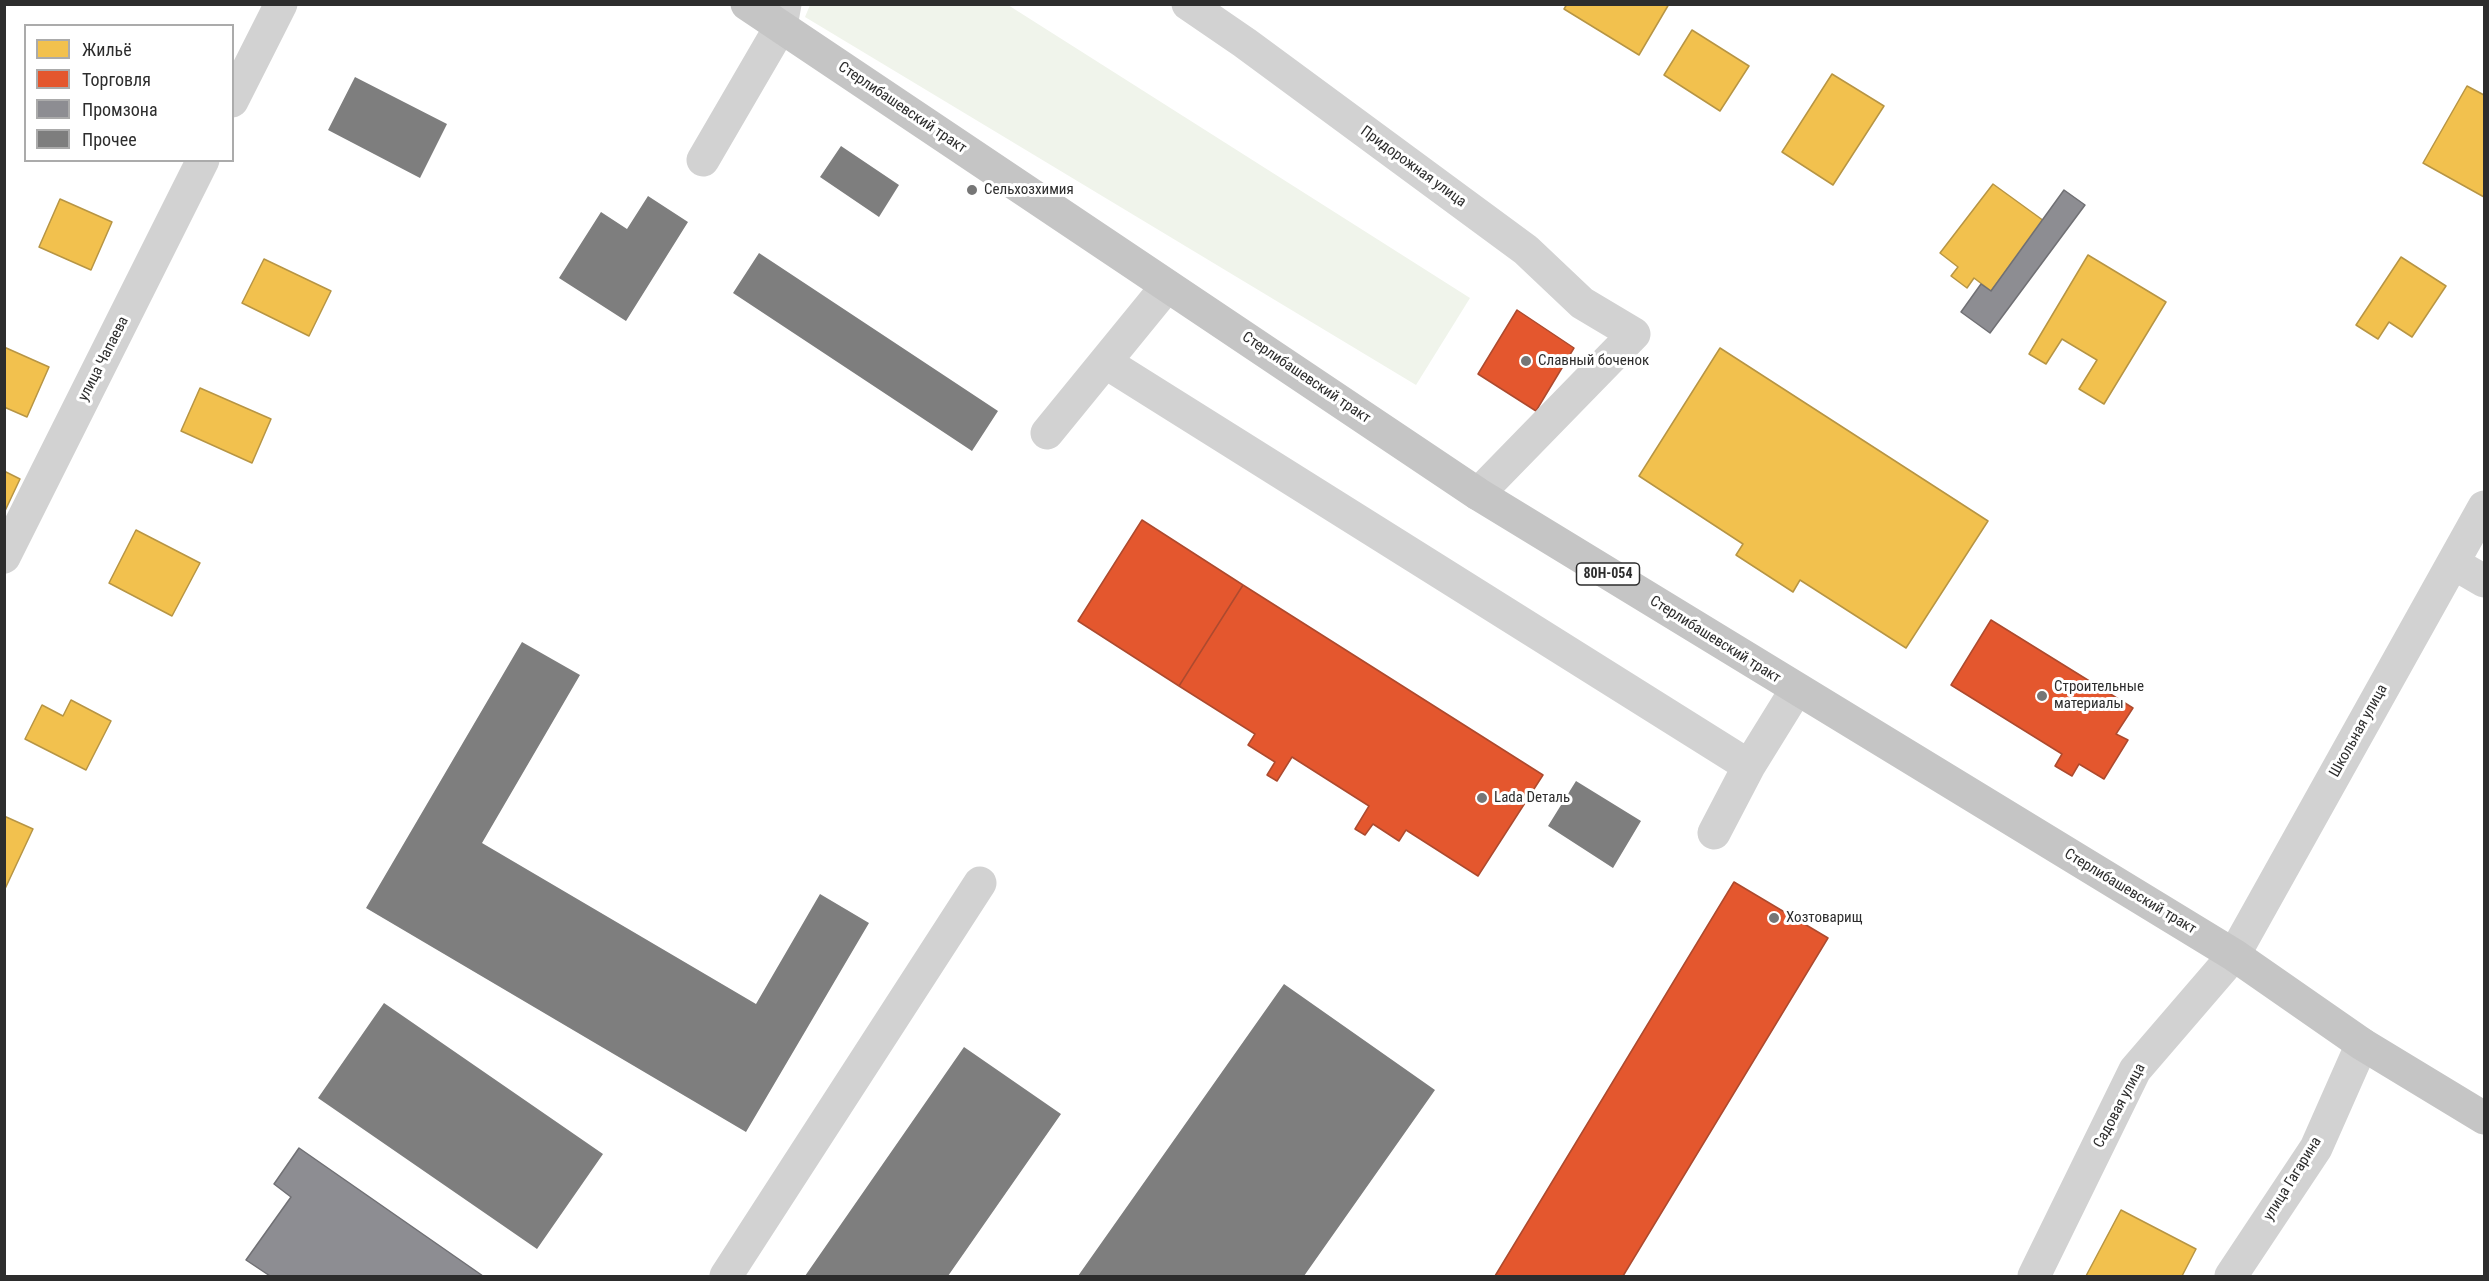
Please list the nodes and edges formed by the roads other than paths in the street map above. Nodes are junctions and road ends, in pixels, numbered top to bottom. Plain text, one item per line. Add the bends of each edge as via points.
1 (281, 4) edge
2 (747, 4) edge
3 (1188, 4) edge
4 (783, 16) edge
5 (234, 97) edge
6 (703, 160) dead end
7 (202, 162) edge
8 (1167, 286) junction
9 (1105, 362) junction
10 (1047, 433) dead end
11 (1478, 494) junction
12 (2484, 507) edge
13 (4, 558) edge
14 (2453, 563) junction
15 (2484, 581) edge
16 (1797, 690) junction
17 (1749, 766) junction
18 (1714, 833) dead end
19 (980, 883) dead end
20 (2234, 955) junction
21 (2362, 1044) junction
22 (2484, 1118) edge
23 (726, 1276) edge
24 (2034, 1276) edge
25 (2231, 1276) edge

1 - 5 street
2 - 4 main road, Стерлибашевский тракт / 80Н-054
3 - 11 street, Придорожная улица via 1526,250 1582,303 1634,334
4 - 6 street
4 - 8 main road, Стерлибашевский тракт / 80Н-054
7 - 13 street, улица Чапаева
8 - 9 street
8 - 11 main road, Стерлибашевский тракт / 80Н-054
9 - 10 street
9 - 17 street
11 - 16 main road, Стерлибашевский тракт / 80Н-054
12 - 14 street, Школьная улица
14 - 15 street
14 - 20 street, Школьная улица
16 - 17 street
16 - 20 main road, Стерлибашевский тракт / 80Н-054
17 - 18 street
19 - 23 street
20 - 21 main road, Стерлибашевский тракт / 80Н-054
20 - 24 street, Садовая улица via 2135,1070
21 - 22 main road, Стерлибашевский тракт / 80Н-054
21 - 25 street, улица Гагарина via 2316,1148

